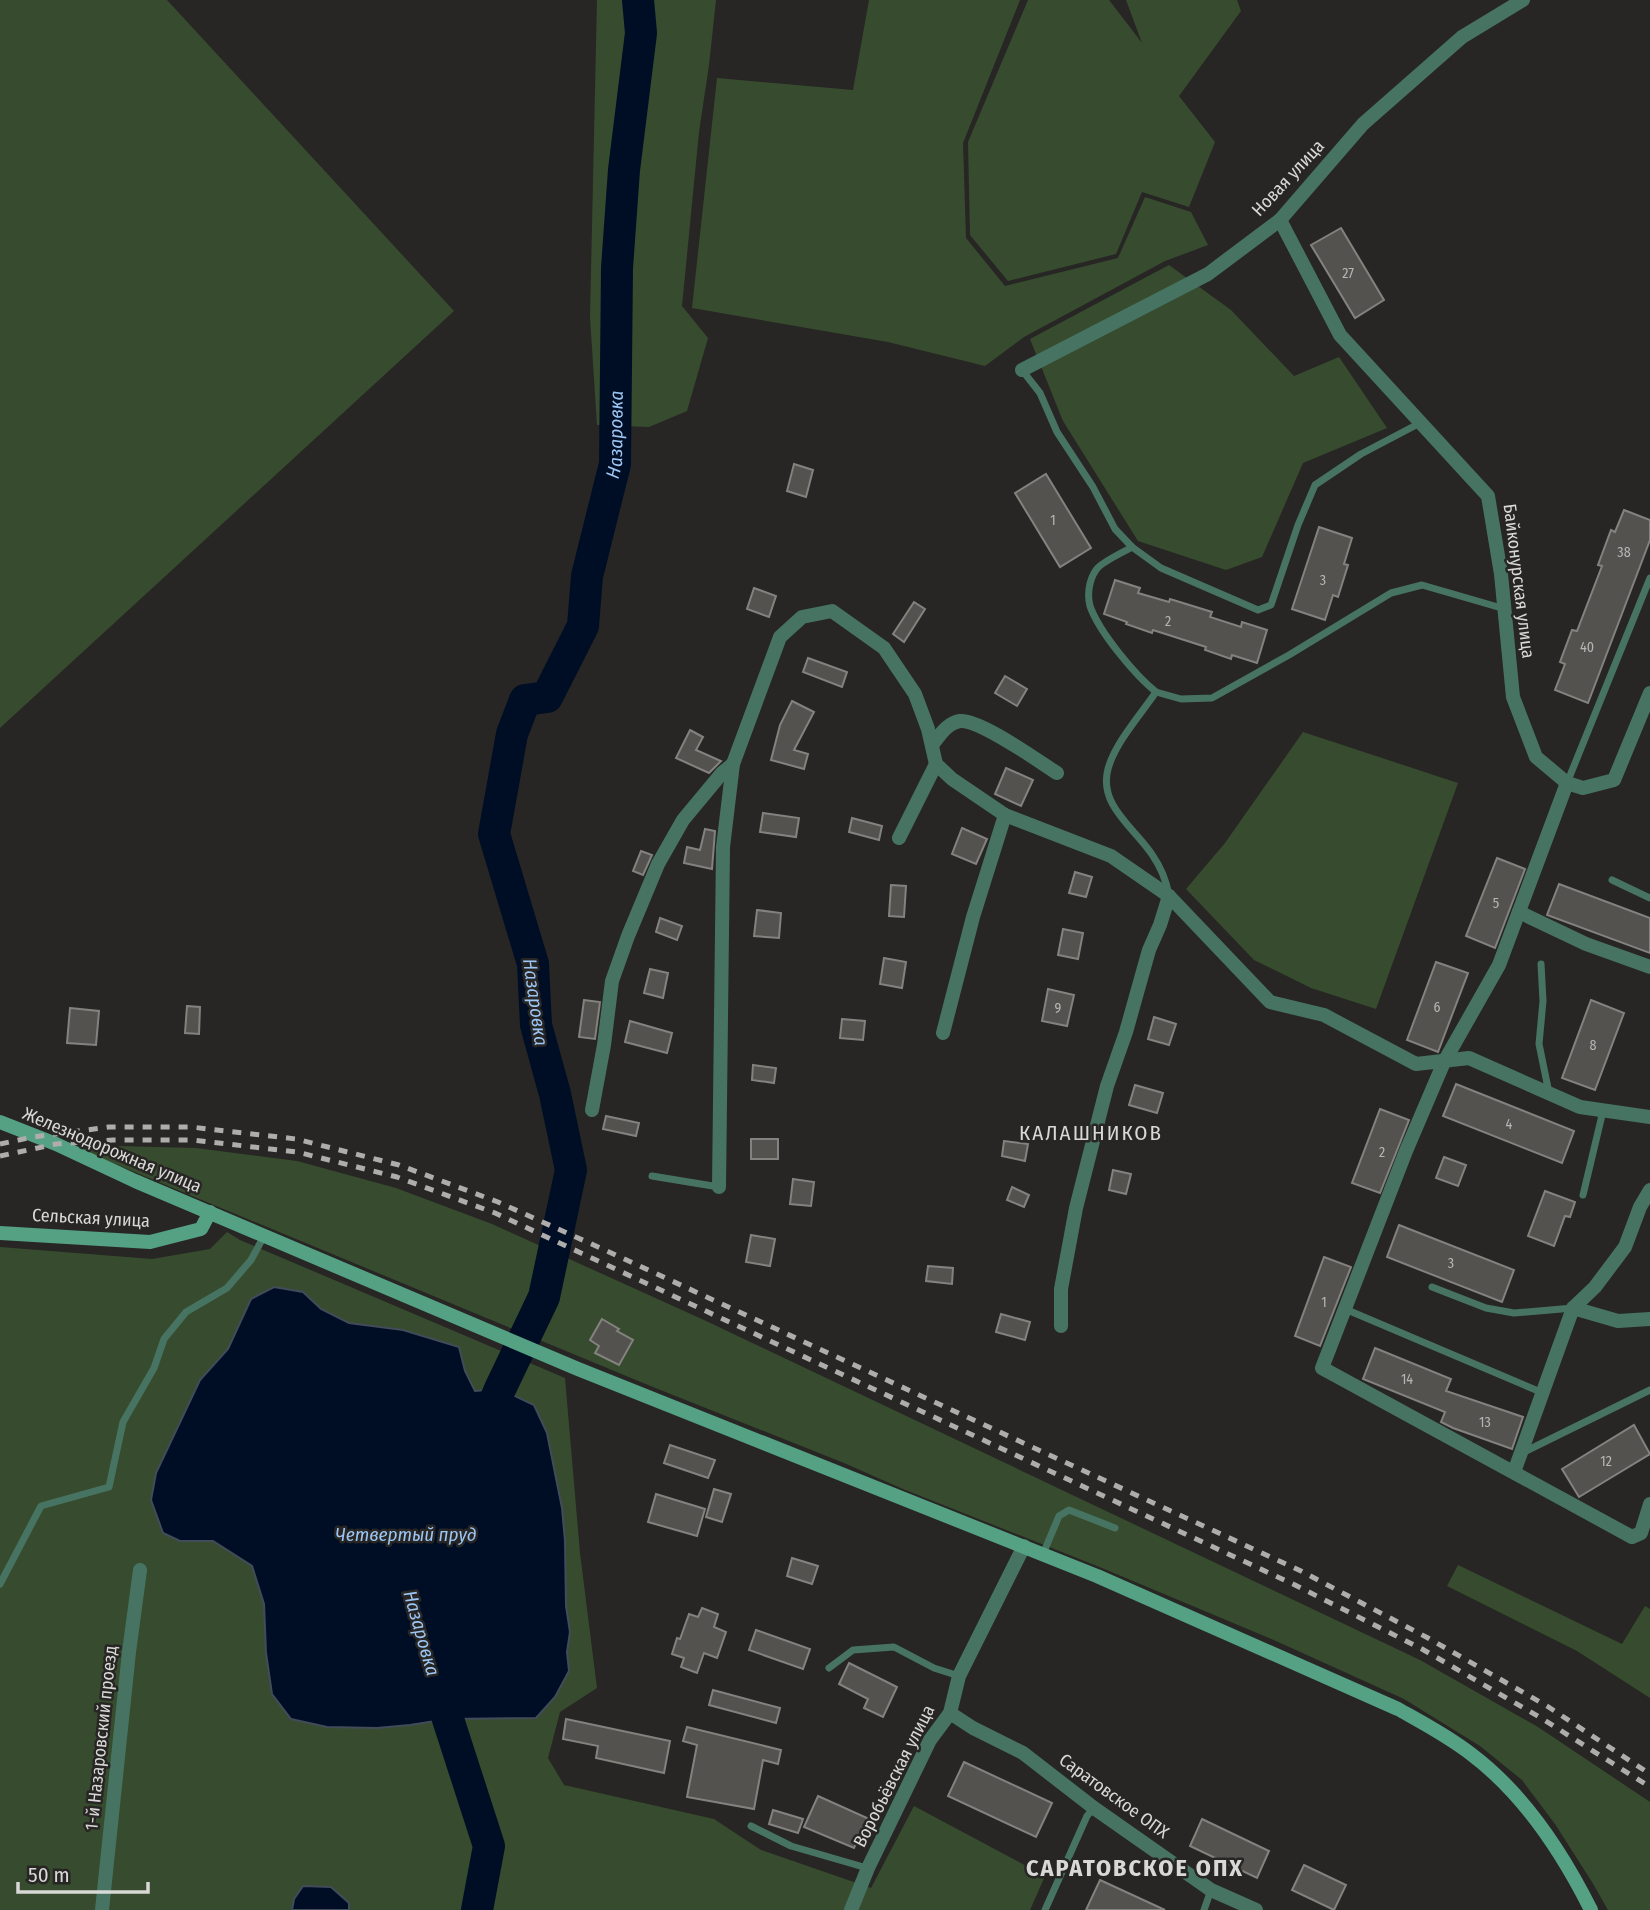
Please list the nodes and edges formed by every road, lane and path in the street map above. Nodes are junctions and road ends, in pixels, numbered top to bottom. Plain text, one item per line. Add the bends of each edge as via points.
1 (1522, 0) edge
2 (1280, 220) junction
3 (1022, 370) joint
4 (1421, 422) junction
5 (1132, 547) junction
6 (1650, 578) edge
7 (1505, 609) junction
8 (1156, 692) junction
9 (1650, 692) edge
10 (932, 745) junction
11 (733, 764) junction
12 (936, 764) junction
13 (1057, 773) dead end
14 (1567, 783) junction
15 (1005, 815) junction
16 (899, 838) dead end
17 (1612, 880) dead end
18 (1169, 896) junction
19 (1650, 898) edge
20 (1519, 912) junction
21 (1541, 964) dead end
22 (1650, 967) edge
23 (943, 1033) dead end
24 (1444, 1062) junction
25 (1550, 1093) junction
26 (592, 1110) dead end
27 (1603, 1110) junction
28 (1650, 1117) edge
29 (0, 1122) edge
30 (652, 1176) dead end
31 (719, 1187) joint
32 (1650, 1190) edge
33 (1583, 1195) dead end
34 (210, 1212) junction
35 (0, 1233) edge
36 (264, 1236) junction
37 (1432, 1287) dead end
38 (1573, 1308) junction
39 (1345, 1309) junction
40 (1650, 1320) edge
41 (1062, 1326) dead end
42 (1650, 1390) edge
43 (1543, 1394) junction
44 (1520, 1454) junction
45 (1514, 1472) junction
46 (1650, 1504) edge
47 (1115, 1528) dead end
48 (1024, 1546) junction
49 (1043, 1554) junction
50 (140, 1570) dead end
51 (0, 1584) edge
52 (829, 1668) dead end
53 (959, 1676) junction
54 (950, 1713) junction
55 (1094, 1808) junction
56 (751, 1826) dead end
57 (868, 1868) junction
58 (1211, 1890) junction
59 (102, 1910) edge
60 (851, 1910) edge
61 (1045, 1910) edge
62 (1204, 1910) edge
63 (1256, 1910) edge
64 (1591, 1910) edge

1 - 2 street, Новая улица via 1462,37 1363,124
2 - 3 street, Новая улица via 1208,274
2 - 4 street, Байконурская улица via 1340,335
3 - 5 lane via 1040,393 1057,432 1115,528
4 - 5 lane via 1315,485 1271,605 1258,610 1161,569
4 - 7 street, Байконурская улица via 1488,496
5 - 8 lane via 1097,568 1089,585 1090,606 1109,640
6 - 14 lane
7 - 8 lane via 1422,585 1391,593 1212,698 1181,699
7 - 14 street, Байконурская улица via 1513,697 1536,757
8 - 18 lane via 1119,747 1108,770 1107,791 1117,813 1165,876
9 - 14 street via 1614,780 1583,788
10 - 11 street via 915,694 884,648 832,611 802,617 780,637
10 - 12 street
10 - 13 street via 947,726 961,721 978,724
11 - 26 street via 683,820 658,864 628,936 612,981
11 - 31 street via 723,847
12 - 15 street
12 - 16 street
14 - 20 street
15 - 18 street via 1111,856
15 - 23 street via 972,917
17 - 19 lane
18 - 24 street via 1270,1002 1324,1015 1416,1064
18 - 41 street via 1107,1086 1076,1208 1061,1289
20 - 22 street via 1586,944
20 - 24 street via 1499,965
21 - 25 lane via 1539,1044
24 - 25 street via 1469,1058
24 - 39 street
25 - 27 street via 1580,1107
27 - 28 street
27 - 33 lane
29 - 34 street, Железнодорожная улица
30 - 31 lane
32 - 38 street via 1625,1247
34 - 35 street, Сельская улица via 201,1229 150,1242
34 - 36 street, Железнодорожная улица
36 - 48 street, Железнодорожная улица via 591,1374
36 - 51 lane via 227,1288 186,1312 164,1339 154,1368 123,1422 109,1487 41,1507
37 - 38 lane via 1486,1308 1514,1313
38 - 40 street via 1618,1321
38 - 43 street
39 - 43 lane
39 - 45 street via 1322,1368
42 - 44 lane
43 - 44 street
44 - 45 street
45 - 46 street via 1632,1537 1641,1533
47 - 49 lane via 1069,1510 1059,1516
48 - 49 street, Железнодорожная улица
48 - 53 street, Воробьёвская улица
49 - 64 street, Железнодорожная улица via 1268,1650 1432,1728 1472,1754 1511,1790 1545,1833
50 - 59 street, 1-й Назаровский проезд
52 - 53 lane via 853,1650 894,1647
53 - 54 street, Воробьёвская улица
54 - 55 street, Саратовское ОПХ via 1023,1753
54 - 57 street, Воробьёвская улица via 930,1740
55 - 58 street, Саратовское ОПХ
55 - 61 lane
56 - 57 lane via 791,1846
57 - 60 street, Воробьёвская улица
58 - 62 lane
58 - 63 street, Саратовское ОПХ

